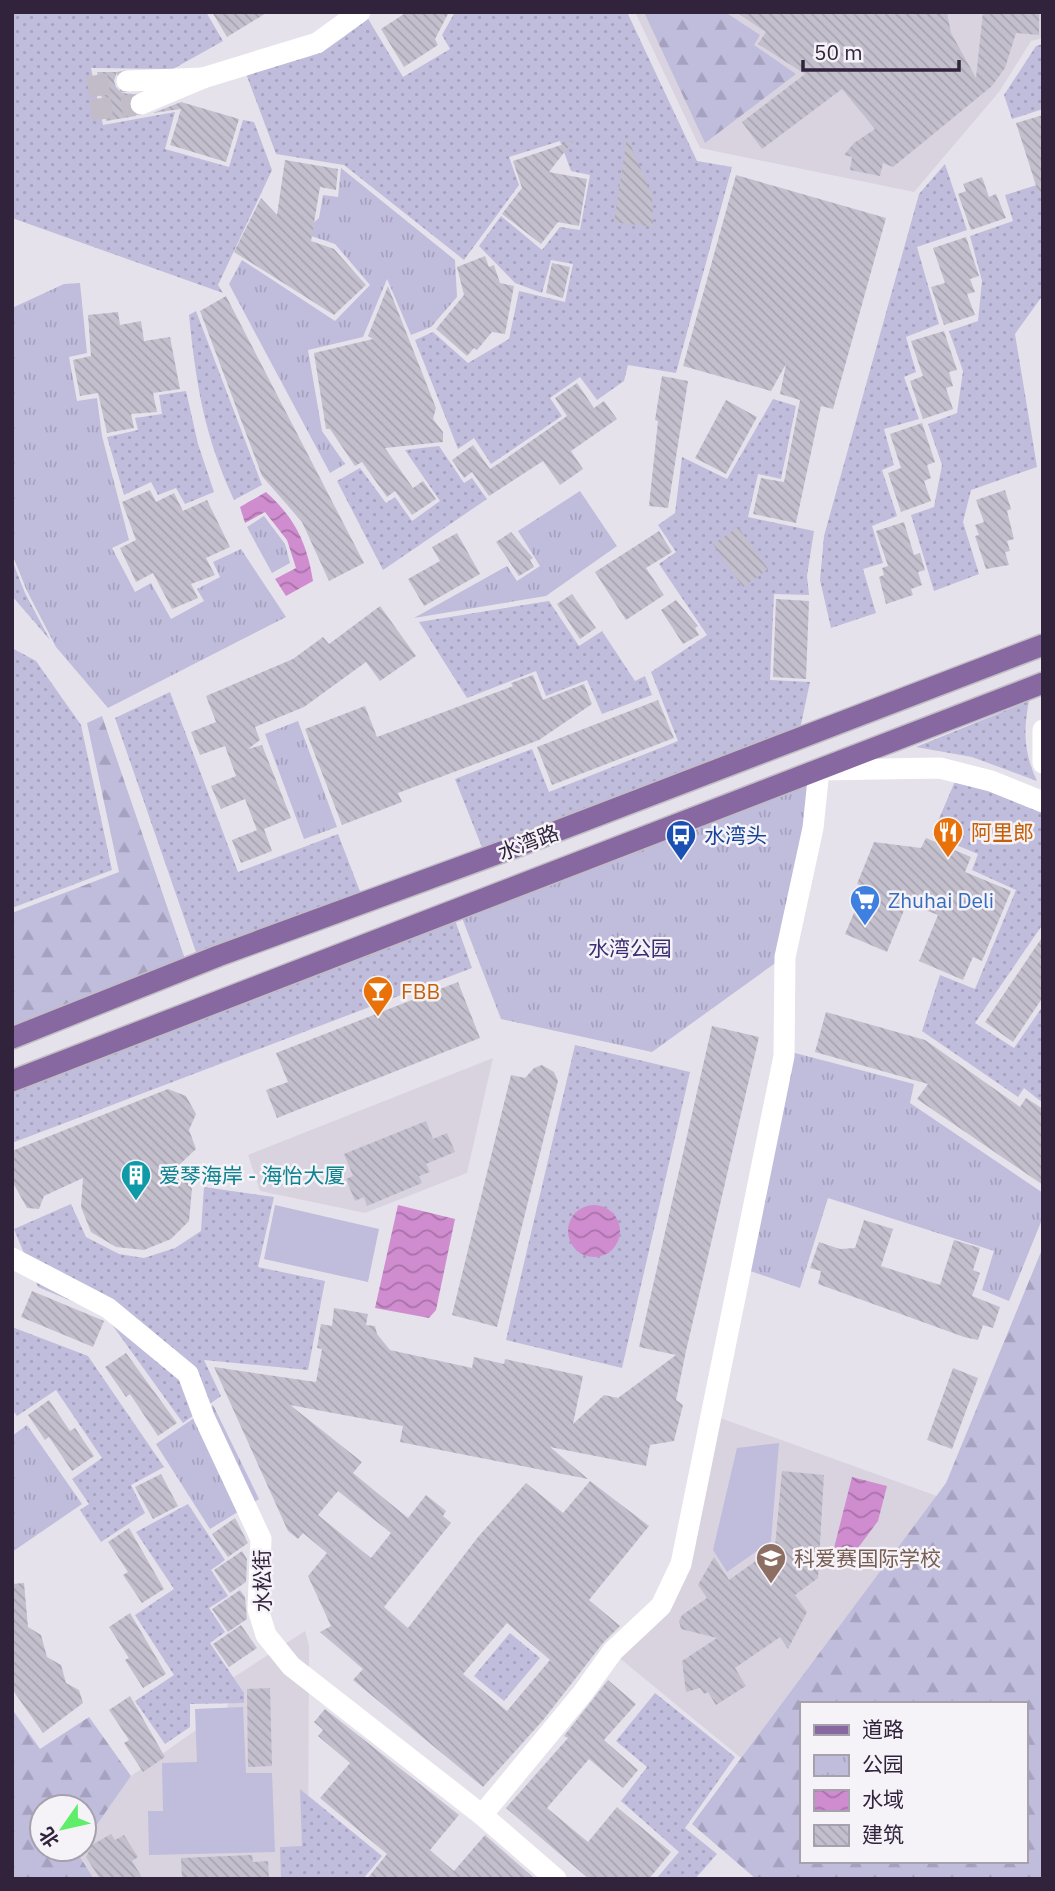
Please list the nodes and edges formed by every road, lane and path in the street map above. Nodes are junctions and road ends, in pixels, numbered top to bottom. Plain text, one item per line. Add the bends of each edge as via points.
1 (360, 12) edge
2 (203, 78) junction
3 (127, 81) tunnel mouth
4 (141, 104) tunnel mouth
5 (1043, 645) edge
6 (1043, 683) edge
7 (1043, 730) edge
8 (1043, 763) edge
9 (819, 770) junction
10 (1043, 802) edge
11 (12, 1038) edge
12 (12, 1082) edge
13 (12, 1258) edge
14 (482, 1815) junction
15 (556, 1879) edge

1 - 2 street via 317,43
2 - 3 street
2 - 4 street
5 - 11 main road, 水湾路
6 - 9 main road, 水湾路
7 - 8 street
9 - 10 street, 水湾路 via 940,768 991,781
9 - 12 main road, 水湾路
9 - 14 street via 813,828 785,957 784,1056 681,1564 661,1606 613,1651
13 - 14 street, 水松街 via 108,1308 188,1374 261,1539 258,1609 266,1635 291,1666
14 - 15 street, 水松街

